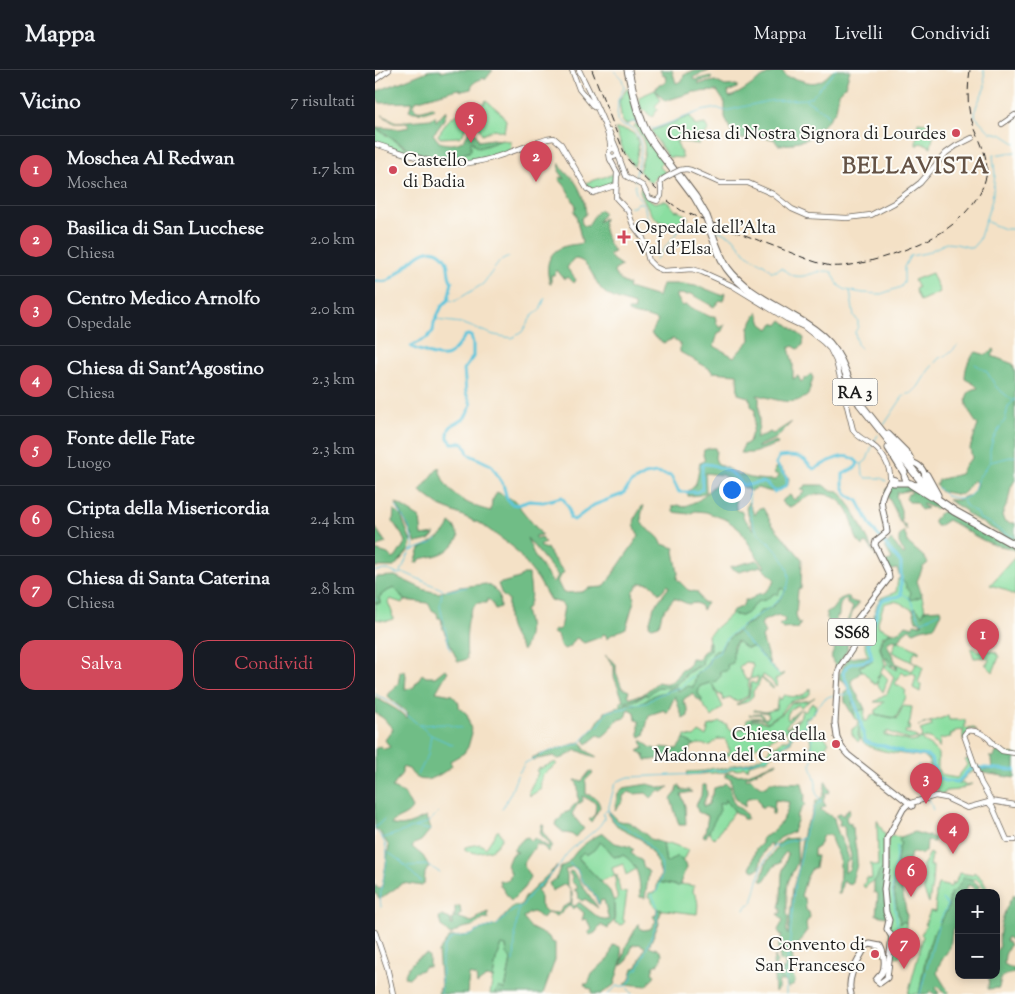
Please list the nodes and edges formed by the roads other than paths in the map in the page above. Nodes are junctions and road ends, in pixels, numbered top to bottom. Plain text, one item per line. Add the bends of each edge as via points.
1 (389, 70) edge
2 (572, 70) edge
3 (579, 70) edge
4 (628, 70) edge
5 (375, 80) edge
6 (593, 104) junction
7 (1015, 116) edge
8 (1002, 124) dead end
9 (605, 126) junction
10 (972, 138) dead end
11 (375, 144) edge
12 (609, 151) junction
13 (617, 155) junction
14 (613, 163) junction
15 (676, 172) junction
16 (618, 179) junction
17 (615, 188) junction
18 (593, 193) junction
19 (619, 202) junction
20 (623, 207) junction
21 (710, 229) junction
22 (645, 246) junction
23 (849, 377) junction
24 (852, 389) junction
25 (907, 468) junction
26 (892, 480) junction
27 (924, 480) junction
28 (910, 484) junction
29 (971, 520) junction
30 (1015, 544) edge
31 (1015, 753) edge
32 (990, 802) junction
33 (909, 804) junction
34 (1015, 805) edge
35 (1015, 840) edge
36 (375, 932) edge
37 (393, 994) edge
38 (851, 994) edge

1 - 5 main road
2 - 6 main road via 579,89
3 - 6 main road
4 - 15 highway, RA 3 via 645,127
6 - 9 main road
7 - 8 main road
9 - 12 main road via 611,145
9 - 13 main road via 612,136
10 - 15 main road via 957,144 920,183 871,215 844,218 809,216 795,211 773,194 747,183 720,183 685,169
11 - 18 main road via 441,163 474,163 555,138 587,189
12 - 13 main road via 613,148
12 - 14 main road
13 - 14 main road
13 - 15 main road via 625,174 640,184 649,198 657,201 661,196 659,184
14 - 16 main road
15 - 21 highway, RA 3, bridge via 695,197
16 - 17 main road
16 - 18 main road
16 - 19 main road via 616,195
17 - 18 main road
17 - 19 main road
19 - 20 main road
20 - 22 main road
20 - 22 main road
21 - 23 highway, RA 3 via 728,266 739,280 824,336 839,355
21 - 24 highway, RA 3 via 727,267 738,281 815,330 829,343 841,361
22 - 26 main road via 649,261 655,268 702,272 804,327 823,342 836,360 853,430 876,448 888,464
23 - 25 highway via 867,410 907,454
23 - 29 highway, RA 3 via 863,406 928,488
24 - 25 highway via 857,403
24 - 29 highway, RA 3 via 867,415 929,492
25 - 26 main road via 899,479
25 - 27 main road via 918,465
25 - 28 main road via 905,479
26 - 28 main road
26 - 33 main road, SS68 via 881,496 887,530 875,546 889,578 852,626 854,646 839,670 836,729 843,749 850,757
27 - 28 main road
27 - 29 highway via 940,498
28 - 29 highway
29 - 30 highway, RA 3
31 - 32 main road via 1002,751 983,734 971,730 964,734
32 - 33 main road via 969,808 933,796
32 - 34 main road
32 - 35 main road via 1009,841
33 - 38 main road via 887,838 884,886 889,920 887,929 892,936 886,979 878,983 876,980 884,964 883,950 875,943 868,943 850,978
36 - 37 main road

